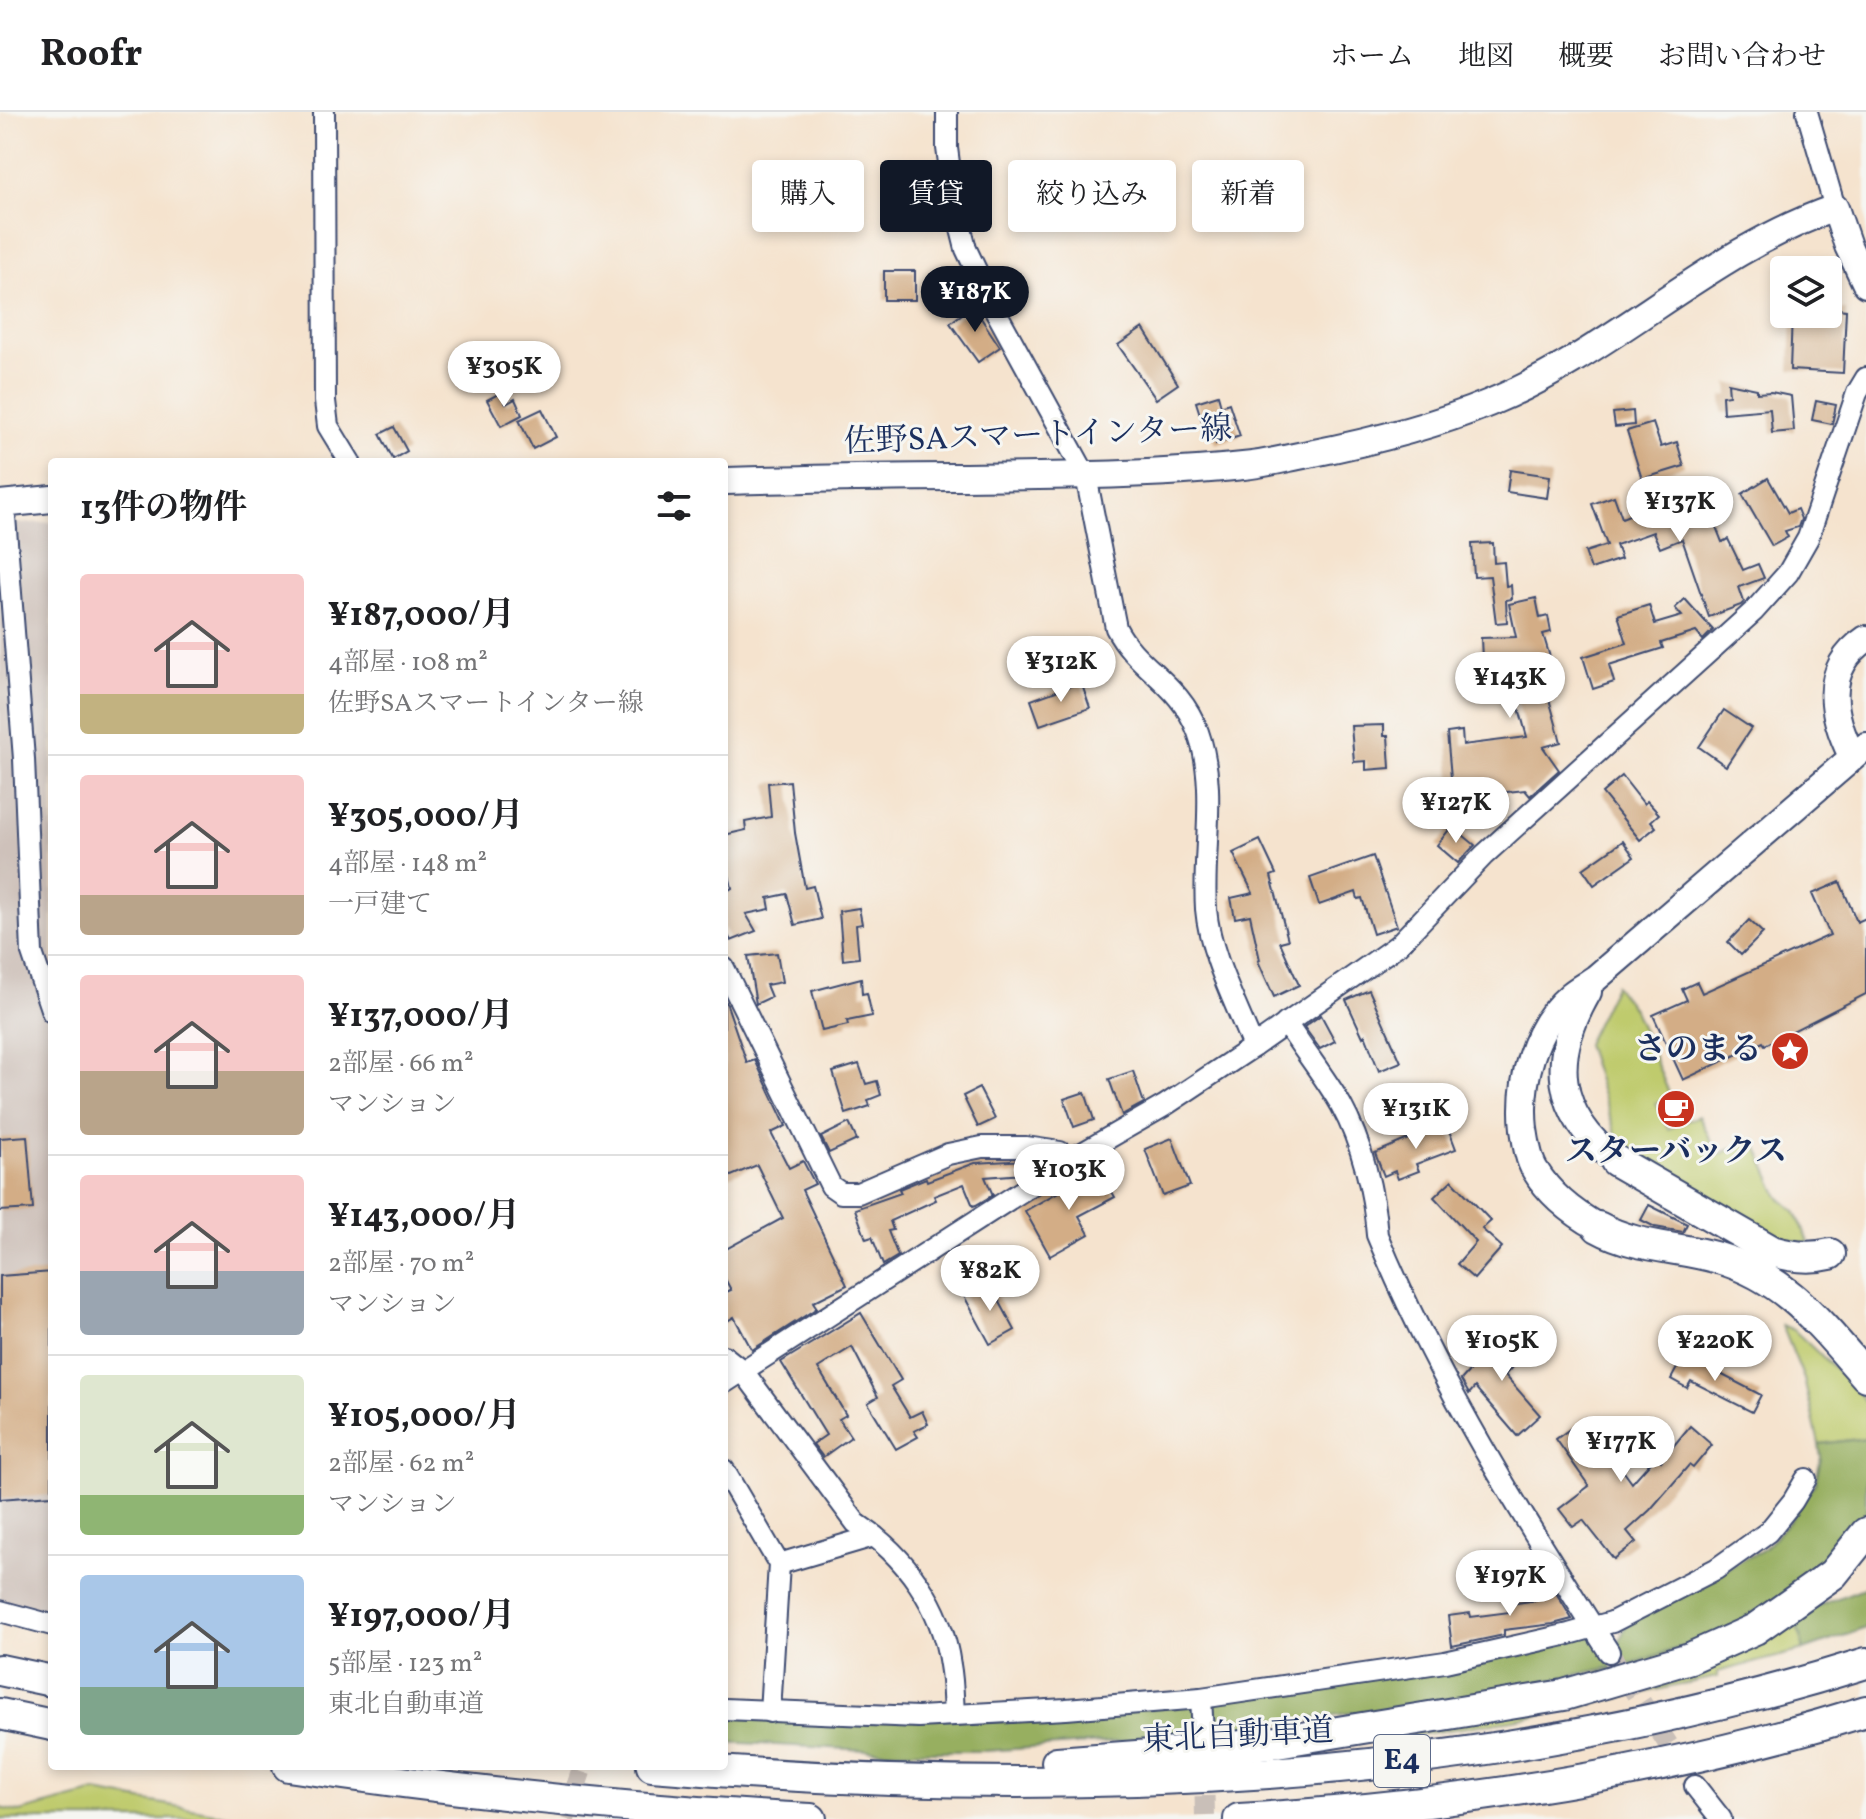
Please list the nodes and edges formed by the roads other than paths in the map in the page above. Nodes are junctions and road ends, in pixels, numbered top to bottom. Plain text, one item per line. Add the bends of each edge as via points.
1 (324, 112) edge
2 (947, 112) edge
3 (1807, 112) edge
4 (1835, 208) junction
5 (1866, 284) edge
6 (1866, 378) edge
7 (348, 458) edge
8 (1086, 476) junction
9 (728, 481) edge
10 (48, 499) edge
11 (2, 504) edge
12 (1866, 639) edge
13 (1859, 751) edge
14 (728, 976) edge
15 (1596, 978) junction
16 (48, 1000) edge
17 (1286, 1023) junction
18 (1253, 1047) junction
19 (1072, 1159) junction
20 (1616, 1161) joint
21 (1598, 1227) joint
22 (1830, 1254) dead end
23 (728, 1359) edge
24 (743, 1371) junction
25 (1866, 1376) edge
26 (728, 1380) edge
27 (728, 1477) edge
28 (1806, 1479) dead end
29 (1866, 1533) edge
30 (874, 1536) junction
31 (779, 1564) junction
32 (0, 1611) edge
33 (48, 1624) edge
34 (1594, 1628) junction
35 (1609, 1652) tunnel mouth
36 (1866, 1663) edge
37 (0, 1670) edge
38 (48, 1680) edge
39 (1201, 1698) junction
40 (728, 1709) edge
41 (1866, 1711) edge
42 (770, 1712) junction
43 (0, 1714) edge
44 (954, 1715) junction
45 (48, 1724) edge
46 (1203, 1734) dead end
47 (315, 1770) edge
48 (707, 1770) edge
49 (928, 1780) junction
50 (1695, 1786) tunnel mouth
51 (811, 1819) edge
52 (1239, 1819) edge
53 (1721, 1819) edge

1 - 7 street via 325,401 328,426
2 - 8 street via 954,201 966,249
3 - 4 street
4 - 5 main road
4 - 8 main road, 佐野SAスマートインター線 via 1737,254 1547,374 1442,421 1246,466
6 - 17 street via 1808,538 1788,573 1754,611 1484,855 1398,945
8 - 9 main road, 佐野SAスマートインター線
8 - 18 street via 1116,628 1125,646 1184,701 1203,747 1206,911 1213,946
10 - 11 main road
11 - 16 street via 24,759 32,953
12 - 13 main road via 1847,658 1835,687 1839,729
13 - 15 main road
14 - 19 street via 831,1186 841,1193 858,1193 948,1154 982,1147 1026,1147
15 - 20 main road via 1569,1028 1562,1060 1566,1093 1580,1122 1593,1143
15 - 21 main road via 1569,996 1547,1024 1523,1080 1522,1109 1534,1168 1555,1196
17 - 18 street
17 - 34 street via 1356,1139 1377,1235 1452,1394
18 - 19 street
19 - 24 street
20 - 22 highway via 1772,1251 1805,1258
21 - 25 highway via 1652,1247 1716,1257 1767,1277
23 - 24 street
24 - 26 street
24 - 30 street via 832,1494
27 - 31 street
28 - 34 street via 1768,1532 1716,1569
29 - 49 highway via 1833,1574 1755,1629 1690,1658 1564,1695 1277,1742
30 - 31 street
30 - 44 street via 920,1584 936,1615 951,1665
31 - 42 street
32 - 33 street
34 - 35 street
34 - 39 street via 1445,1662
36 - 49 highway, 東北自動車道 / E4 via 1666,1717 1382,1763 1177,1778
37 - 38 highway
39 - 44 street
39 - 46 street
40 - 42 street
41 - 52 highway, E4 via 1742,1746 1586,1779 1370,1810
42 - 44 street
43 - 45 highway
47 - 51 highway via 615,1807
48 - 49 highway, 東北自動車道 / E4
50 - 53 street

